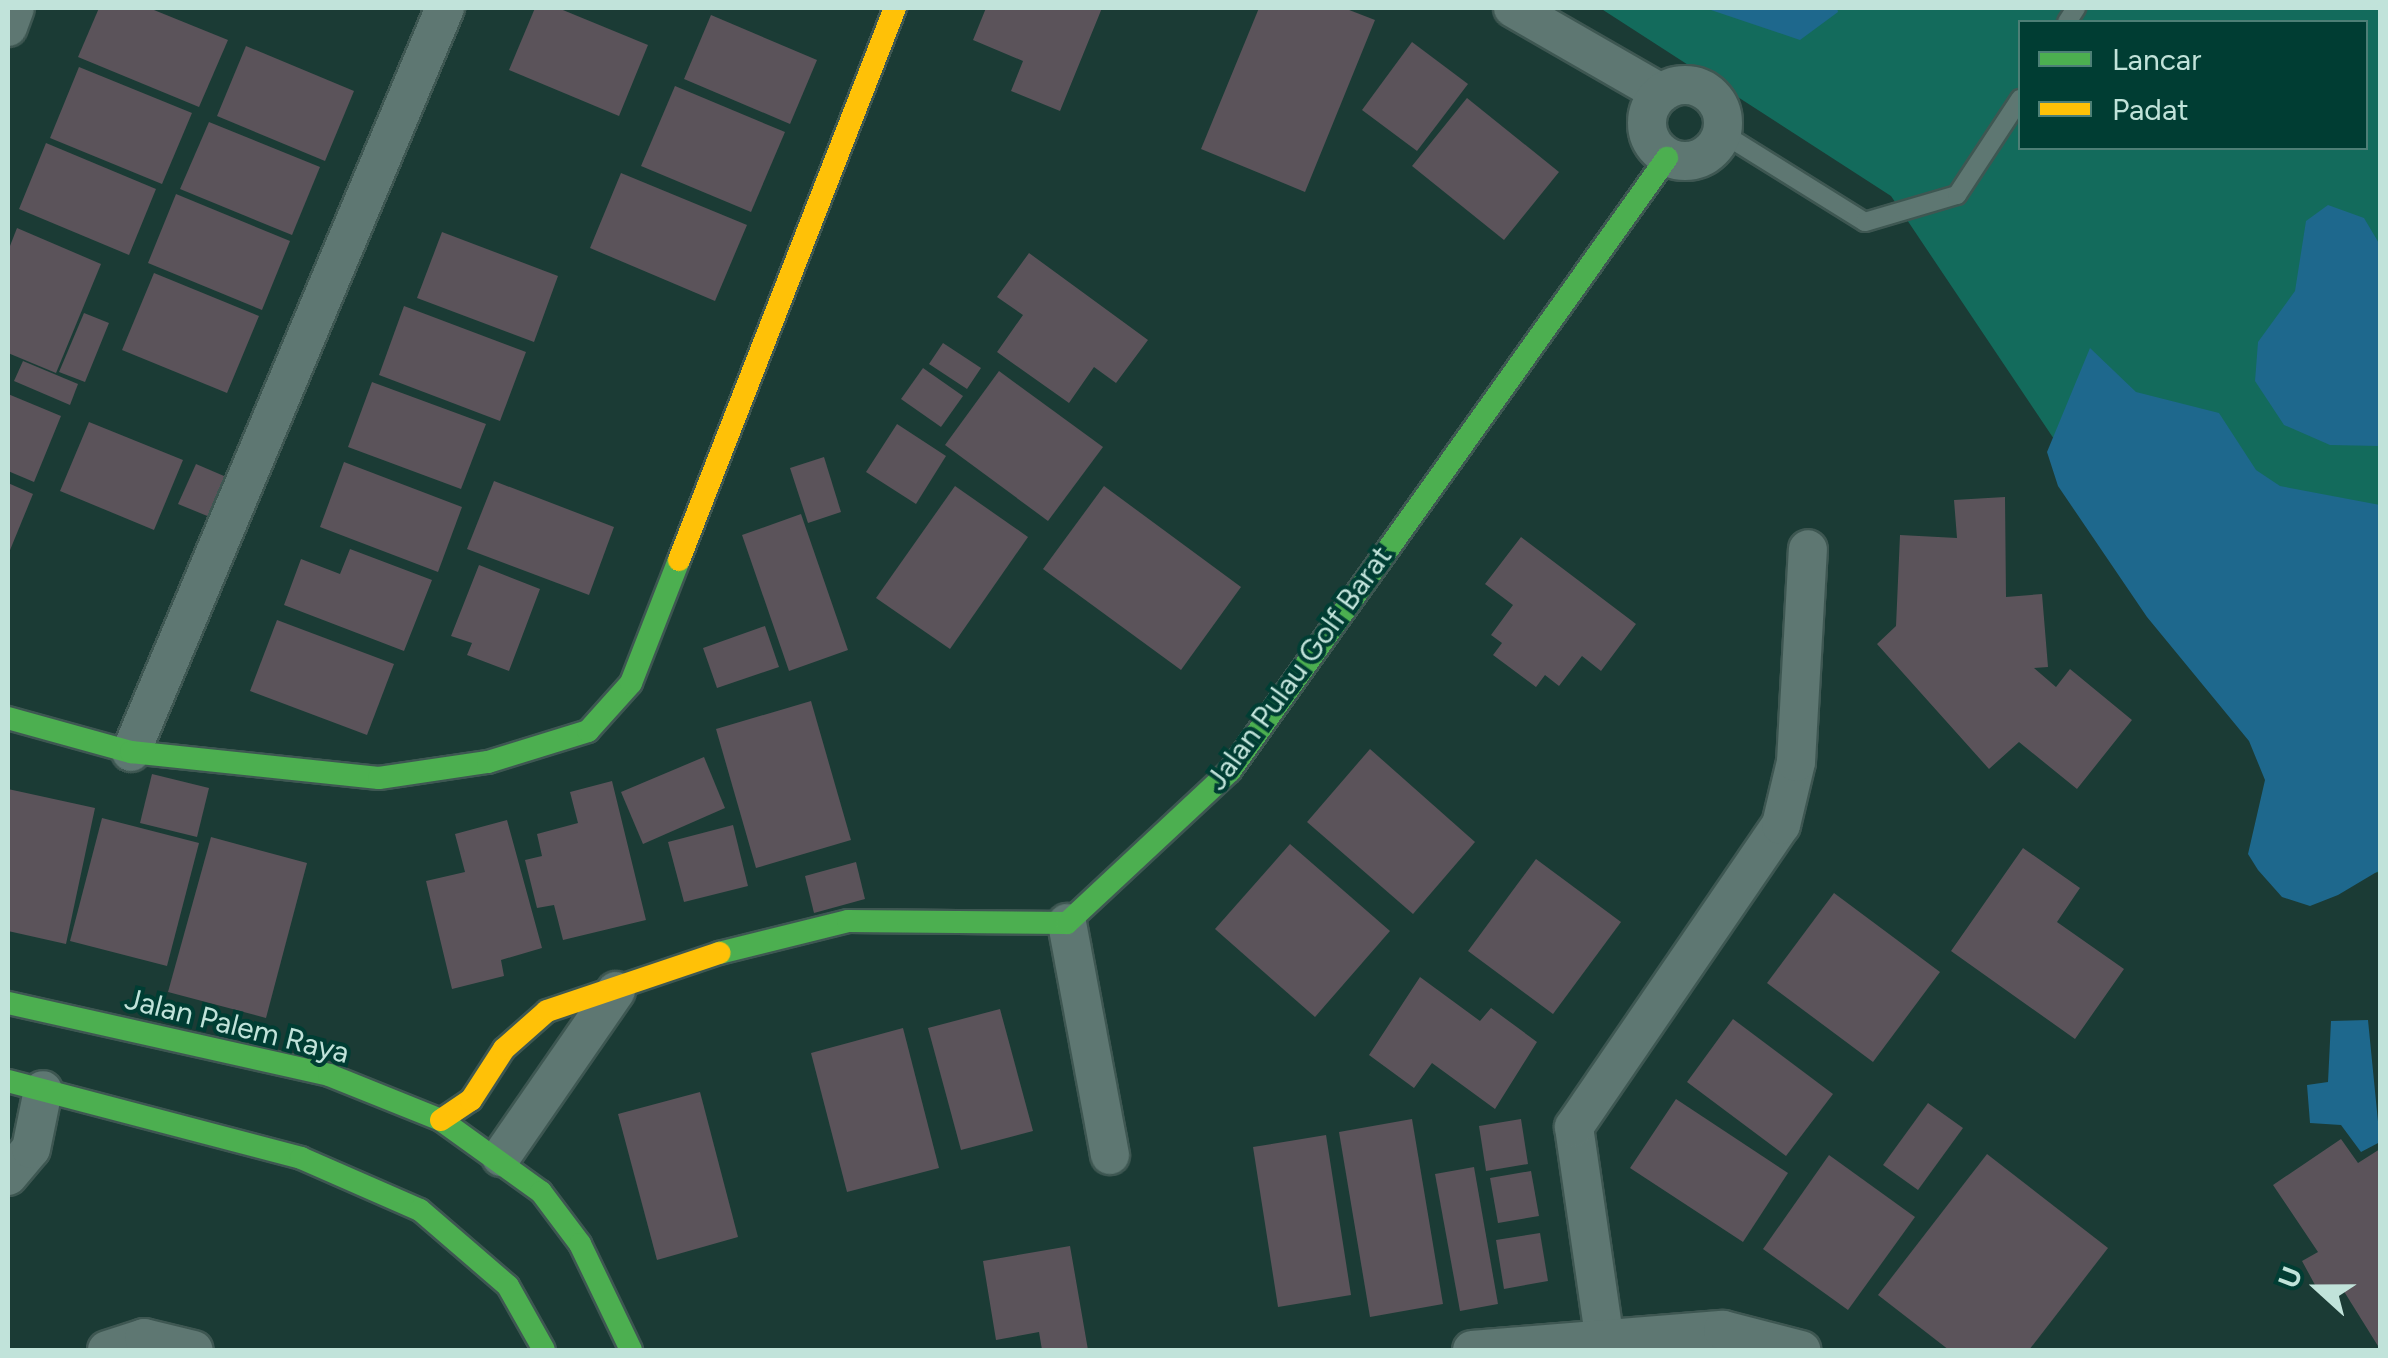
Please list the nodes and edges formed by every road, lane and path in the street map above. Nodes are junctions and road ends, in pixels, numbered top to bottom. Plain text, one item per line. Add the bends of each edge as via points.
1 (15, 8) edge
2 (445, 8) edge
3 (895, 8) edge
4 (1513, 8) edge
5 (8, 26) edge
6 (1661, 92) junction
7 (2018, 102) edge
8 (1722, 133) junction
9 (1667, 158) junction
10 (1808, 549) dead end
11 (8, 718) edge
12 (132, 752) junction
13 (1068, 923) junction
14 (616, 991) junction
15 (8, 1003) edge
16 (28, 1098) edge
17 (441, 1120) junction
18 (1110, 1156) dead end
19 (501, 1157) junction
20 (8, 1176) edge
21 (1604, 1335) junction
22 (107, 1350) edge
23 (194, 1350) edge
24 (544, 1350) edge
25 (631, 1350) edge
26 (1472, 1350) edge
27 (1801, 1350) edge

1 - 5 street
2 - 12 street
3 - 12 street via 631,683 609,714 588,731 488,762 379,778
4 - 6 street
6 - 8 street via 1706,91
6 - 9 street via 1646,126
7 - 8 lane via 1957,195 1865,222
8 - 9 street via 1694,161
9 - 13 street, Jalan Pulau Golf Barat via 1230,771
10 - 21 street via 1796,762 1781,824 1574,1128
11 - 12 street
13 - 14 street via 848,921 676,962
13 - 18 street
14 - 17 street via 547,1012 522,1030 472,1100
14 - 19 street
15 - 17 street, Jalan Palem Raya via 60,1025 330,1075
16 - 20 street via 31,1149
16 - 24 street via 301,1158 420,1210 508,1286
17 - 19 street, Jalan Palem Raya
19 - 25 street, Jalan Palem Raya via 580,1244
21 - 26 street
21 - 27 street via 1723,1330
22 - 23 street via 144,1338

